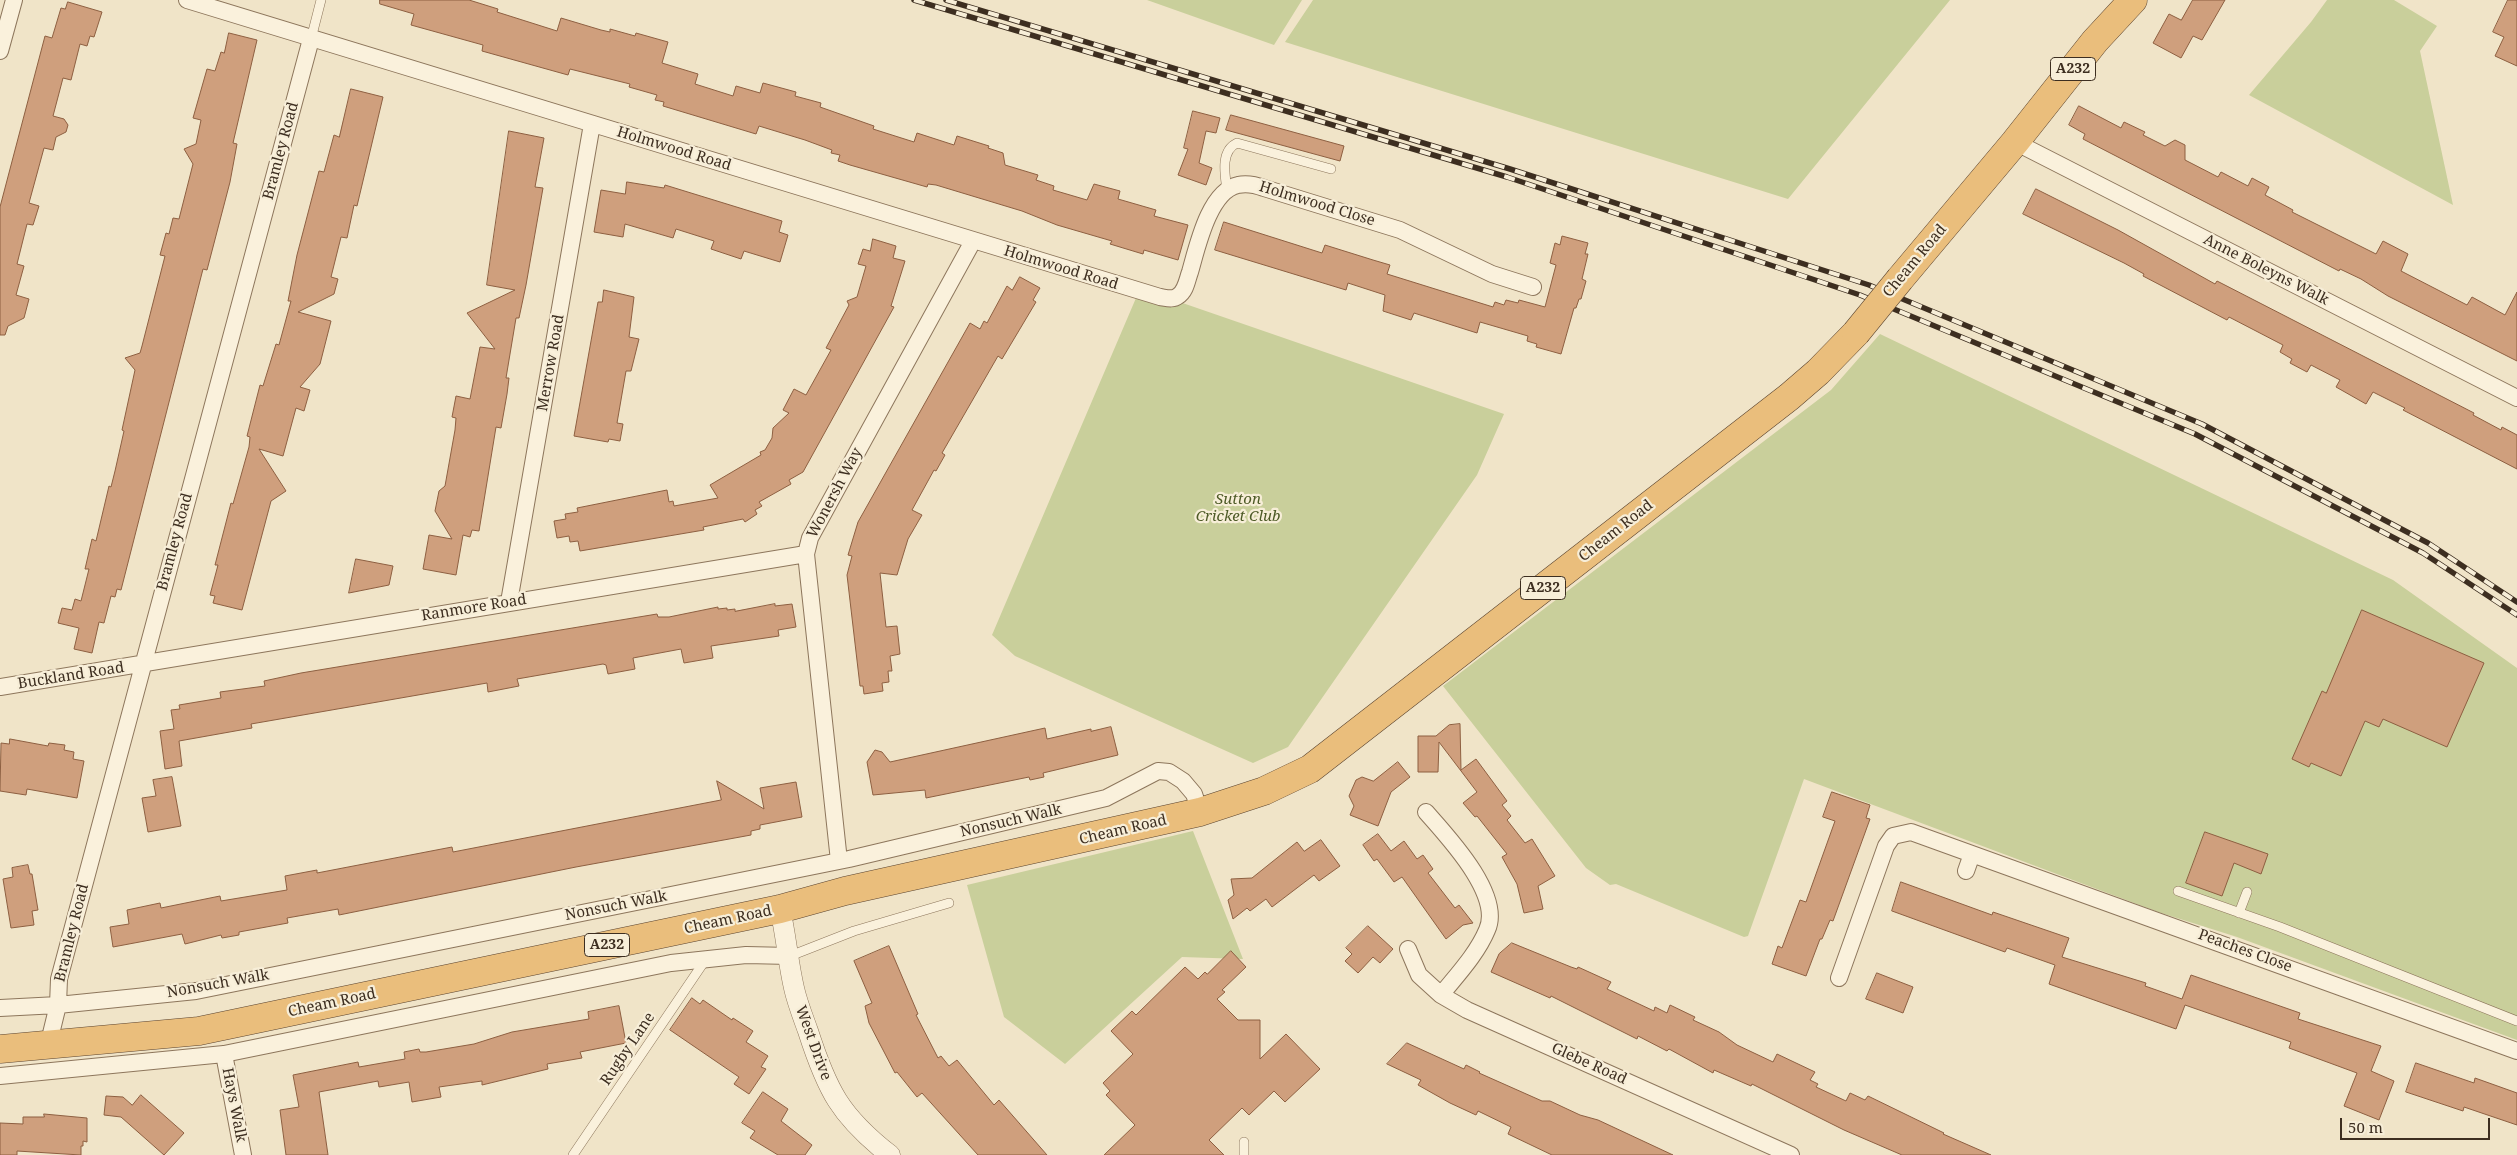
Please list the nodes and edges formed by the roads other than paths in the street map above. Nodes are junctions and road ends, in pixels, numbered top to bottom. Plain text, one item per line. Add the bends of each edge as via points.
1 (14, 0) edge
2 (187, 0) edge
3 (321, 0) edge
4 (2133, 0) edge
5 (311, 39) junction
6 (0, 51) edge
7 (592, 124) junction
8 (2015, 142) junction
9 (1332, 169) dead end
10 (1227, 190) junction
11 (973, 241) junction
12 (1533, 287) dead end
13 (2517, 398) edge
14 (806, 554) junction
15 (509, 602) junction
16 (142, 664) junction
17 (0, 687) edge
18 (1200, 812) junction
19 (1426, 812) dead end
20 (1972, 854) junction
21 (839, 861) junction
22 (1966, 871) dead end
23 (2178, 891) dead end
24 (2247, 892) dead end
25 (949, 903) dead end
26 (780, 909) junction
27 (2239, 913) junction
28 (1408, 949) dead end
29 (790, 956) junction
30 (706, 958) junction
31 (1839, 978) dead end
32 (1441, 995) junction
33 (58, 1004) junction
34 (0, 1008) edge
35 (2517, 1021) edge
36 (48, 1046) junction
37 (0, 1049) edge
38 (2517, 1051) edge
39 (224, 1054) junction
40 (0, 1076) edge
41 (1244, 1142) dead end
42 (243, 1155) edge
43 (572, 1155) edge
44 (890, 1155) edge
45 (1244, 1155) edge
46 (1791, 1155) edge

1 - 6 street
2 - 5 street, Holmwood Road
3 - 5 lane
4 - 8 highway, A232 via 2088,50
5 - 7 street, Holmwood Road
5 - 16 street, Bramley Road
7 - 11 street, Holmwood Road
7 - 15 street, Merrow Road
8 - 13 street, Anne Boleyns Walk
8 - 18 highway, Cheam Road / A232, bridge via 1856,333 1789,397 1310,769 1264,790
9 - 10 lane via 1236,143 1225,161
10 - 11 street, Holmwood Road via 1214,204 1206,222 1184,291 1171,299
10 - 12 street, Holmwood Close via 1237,184 1252,184 1400,230 1492,274
11 - 14 street, Wonersh Way via 810,538
14 - 15 street, Ranmore Road
14 - 21 street, Wonersh Way
15 - 16 street, Ranmore Road
16 - 17 street, Buckland Road
16 - 33 street, Bramley Road via 59,979
18 - 21 street, Nonsuch Walk via 1194,794 1183,781 1169,772 1158,771 1106,798
18 - 26 highway, Cheam Road / A232
19 - 32 street via 1448,837 1489,900 1488,928
20 - 22 street
20 - 31 street, Peaches Close via 1911,832 1893,836 1886,846
20 - 38 street, Peaches Close
21 - 33 street, Nonsuch Walk via 196,991
23 - 27 lane
24 - 27 lane
25 - 29 lane via 854,931
26 - 29 street, West Drive
26 - 36 highway, Cheam Road / A232 via 199,1031
27 - 35 lane
28 - 32 street, Glebe Road via 1419,975
29 - 30 street via 768,954
29 - 44 street, West Drive via 794,988 820,1069 834,1096 863,1134
30 - 39 street
30 - 43 lane, Rugby Lane
32 - 46 street, Glebe Road via 1466,1010
33 - 34 street, Nonsuch Walk
33 - 36 street, Bramley Road
36 - 37 highway, Cheam Road / A232
39 - 40 street
39 - 42 street, Hays Walk
41 - 45 lane

